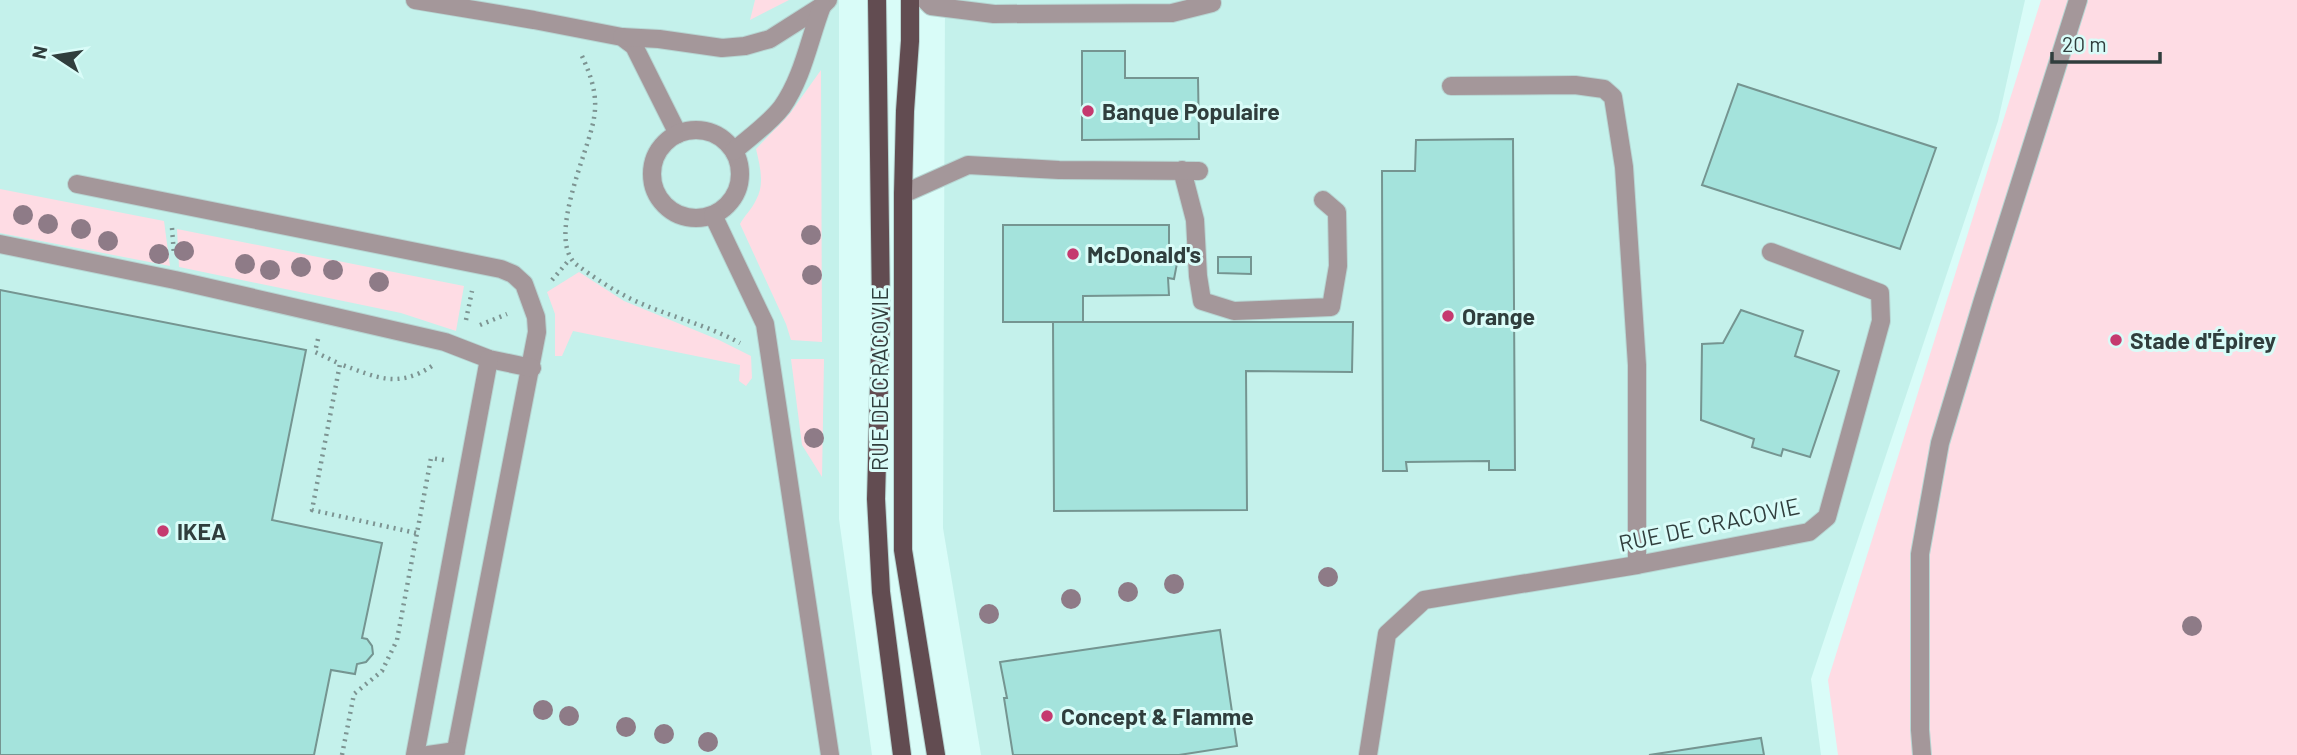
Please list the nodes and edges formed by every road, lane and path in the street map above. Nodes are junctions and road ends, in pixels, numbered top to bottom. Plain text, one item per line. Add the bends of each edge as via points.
1 (415, 0) edge
2 (877, 0) edge
3 (910, 0) edge
4 (925, 0) edge
5 (2078, 0) edge
6 (825, 3) edge
7 (1212, 3) dead end
8 (994, 7) edge
9 (581, 29) junction
10 (622, 37) junction
11 (1451, 86) dead end
12 (678, 134) junction
13 (734, 151) junction
14 (77, 184) dead end
15 (903, 194) junction
16 (1323, 200) dead end
17 (174, 203) junction
18 (713, 215) junction
19 (0, 244) edge
20 (1771, 252) dead end
21 (473, 262) junction
22 (175, 281) junction
23 (768, 347) junction
24 (460, 348) junction
25 (489, 359) junction
26 (532, 368) junction
27 (431, 458) dead end
28 (416, 533) junction
29 (1637, 565) junction
30 (455, 753) edge
31 (342, 755) edge
32 (415, 755) edge
33 (428, 755) edge
34 (830, 755) edge
35 (902, 755) edge
36 (936, 755) edge
37 (1368, 755) edge
38 (1922, 755) edge

1 - 9 street
2 - 35 main road, RUE DE CRACOVIE via 881,309 876,499 881,592
3 - 15 main road, RUE DE CRACOVIE
4 - 8 street via 931,6
5 - 38 street via 1940,443 1920,554
6 - 10 street via 770,39 745,47
6 - 13 street via 799,77 781,109
7 - 8 street via 1172,13
9 - 10 street
9 - 23 path via 578,46 594,84 595,110 566,227 570,259 631,299 740,343
10 - 12 street via 634,46
11 - 29 street via 1575,85 1604,89 1613,97 1625,167 1637,365
12 - 13 street via 711,131
12 - 18 street via 657,153 652,183 668,209 698,219
13 - 18 street via 741,181 726,207
14 - 17 street
15 - 16 street via 968,165 1191,170 1202,301 1234,311 1331,307 1338,266 1337,212
15 - 36 main road, RUE DE CRACOVIE via 903,550
17 - 21 street
17 - 22 path
18 - 23 street via 765,324
19 - 22 street
20 - 29 street, RUE DE CRACOVIE via 1880,293 1881,321 1827,517 1809,532
21 - 24 path via 473,286
21 - 26 street via 501,268 524,284 536,317
22 - 24 street
23 - 34 street
24 - 25 street
24 - 28 path via 416,376 390,380 340,364 312,510
25 - 26 street
25 - 32 street
26 - 30 street
27 - 28 path
28 - 31 path via 397,640 382,671 354,694
29 - 37 street, RUE DE CRACOVIE via 1423,600 1387,634
30 - 33 street

